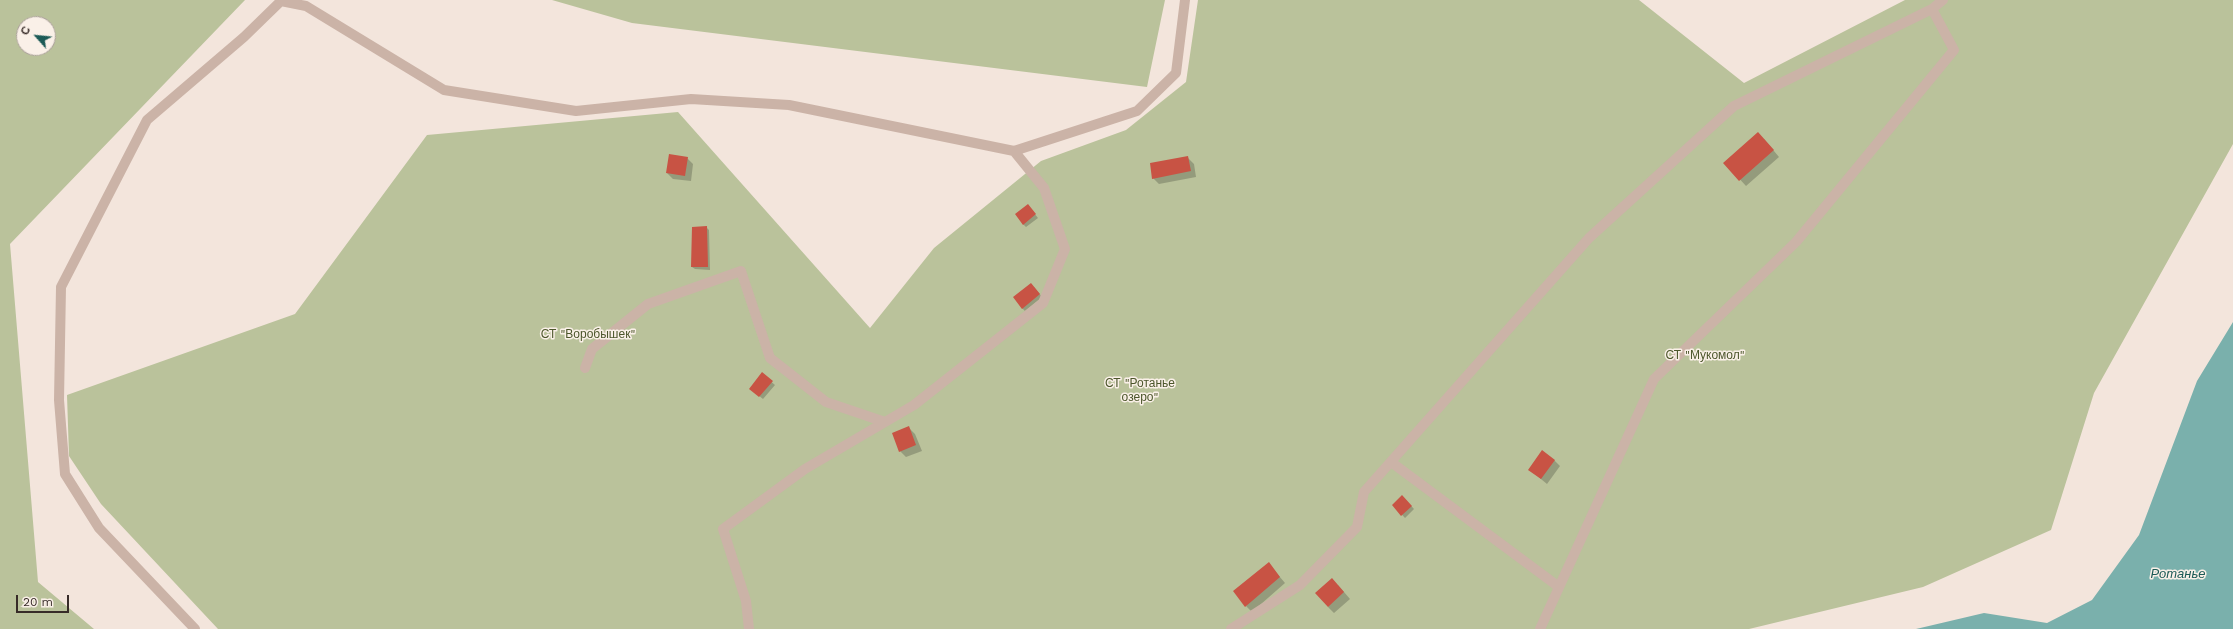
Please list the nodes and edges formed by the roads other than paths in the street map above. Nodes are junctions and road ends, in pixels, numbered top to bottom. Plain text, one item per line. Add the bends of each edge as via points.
1 (1185, 0) edge
2 (1943, 0) edge
3 (1932, 10) junction
4 (1014, 151) junction
5 (585, 368) dead end
6 (884, 422) junction
7 (1391, 462) junction
8 (1559, 587) junction
9 (195, 629) edge
10 (749, 629) edge
11 (1231, 629) edge
12 (1540, 629) edge

1 - 4 street via 1176,73 1137,111
2 - 3 street
3 - 7 street via 1734,106 1589,238
3 - 8 street via 1954,50 1796,242 1654,379
4 - 6 street via 1044,188 1065,249 1043,303 914,405
4 - 9 street via 789,105 691,99 576,110 444,90 306,6 281,1 244,37 147,120 60,287 60,400 65,474 100,528
5 - 6 street via 592,349 648,304 741,271 770,358 826,402
6 - 10 street via 805,469 722,529 746,601
7 - 8 street
7 - 11 street via 1364,492 1357,527 1300,585
8 - 12 street

